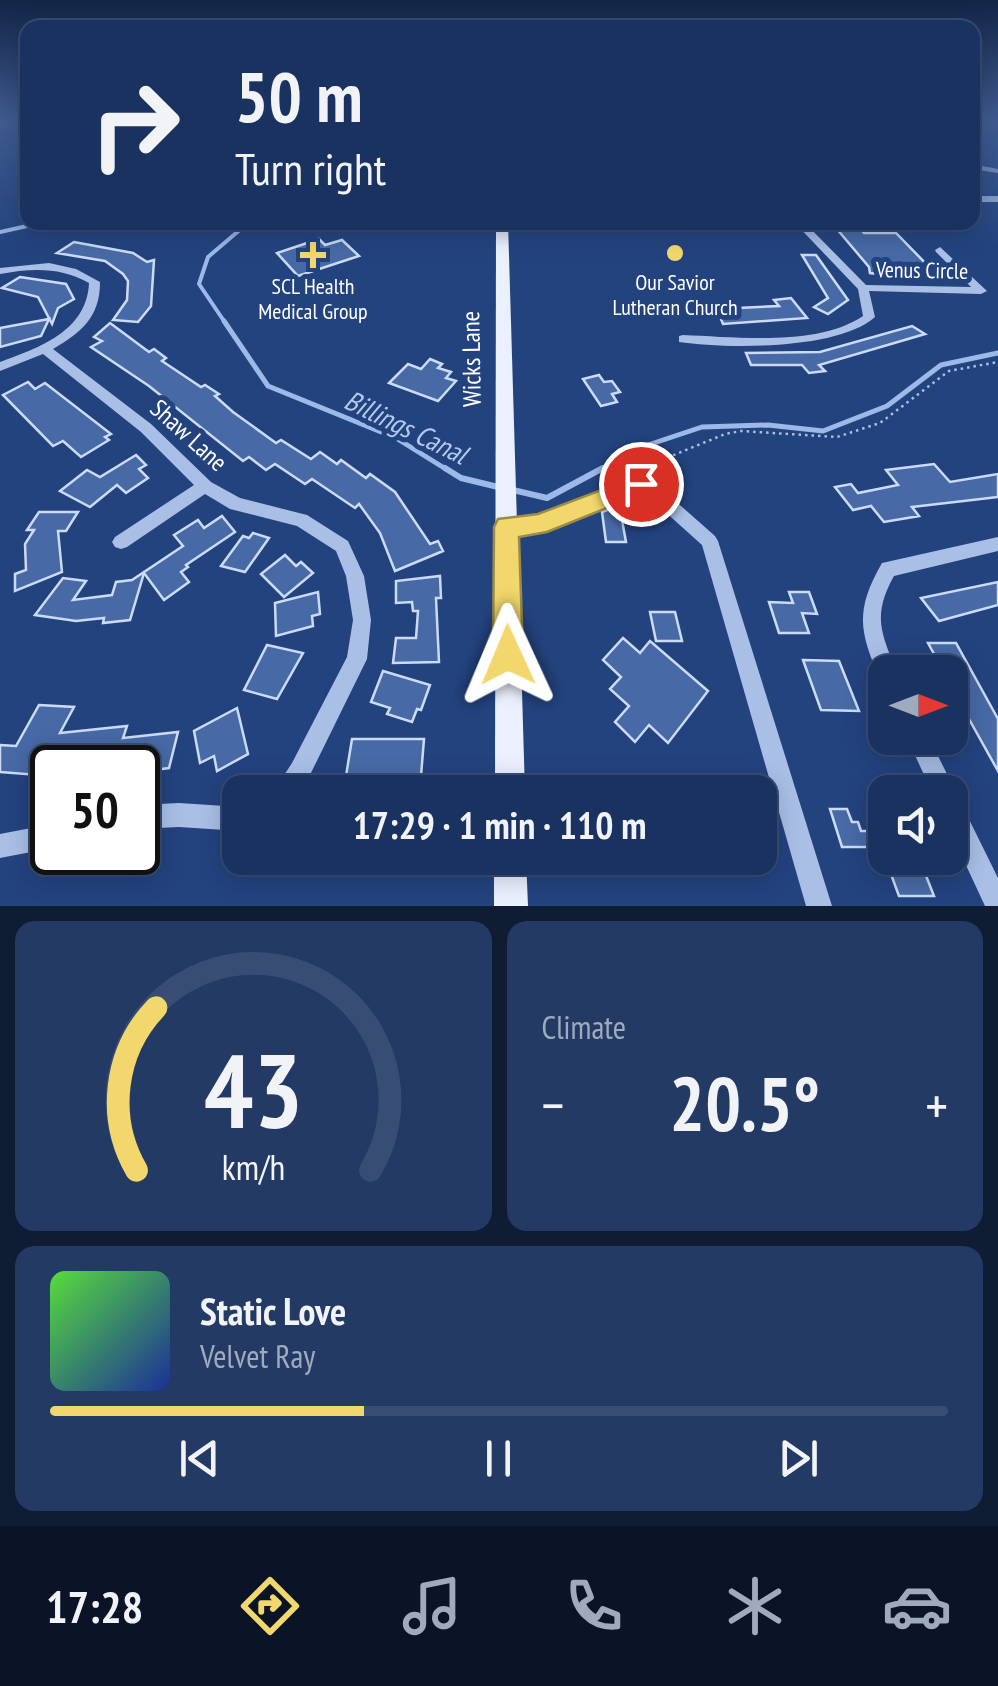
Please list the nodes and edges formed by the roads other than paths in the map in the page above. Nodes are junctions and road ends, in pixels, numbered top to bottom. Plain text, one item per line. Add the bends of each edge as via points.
1 (502, 230) edge
2 (810, 230) edge
3 (940, 250) dead end
4 (0, 271) edge
5 (862, 288) junction
6 (683, 339) dead end
7 (44, 349) junction
8 (0, 367) edge
9 (204, 486) junction
10 (506, 514) junction
11 (121, 542) dead end
12 (998, 544) edge
13 (880, 655) edge
14 (294, 775) edge
15 (510, 775) edge
16 (160, 817) edge
17 (222, 818) edge
18 (30, 840) edge
19 (968, 843) edge
20 (0, 846) edge
21 (510, 875) edge
22 (511, 906) edge
23 (819, 906) edge
24 (998, 906) edge

1 - 10 main road, Wicks Lane
2 - 5 street
3 - 5 street, Venus Circle via 981,291
4 - 7 street via 75,269 95,282 90,313
5 - 6 street via 869,317 841,332
7 - 8 street
7 - 9 street, Shaw Lane via 146,428
9 - 11 street
9 - 14 street, Shaw Lane via 236,504 301,520 342,546 355,576 362,620 357,659
10 - 15 main road, Wicks Lane
10 - 23 street via 538,524 641,484 709,542
12 - 13 street via 888,570 870,597
16 - 17 street
18 - 20 street
19 - 24 street
21 - 22 main road

